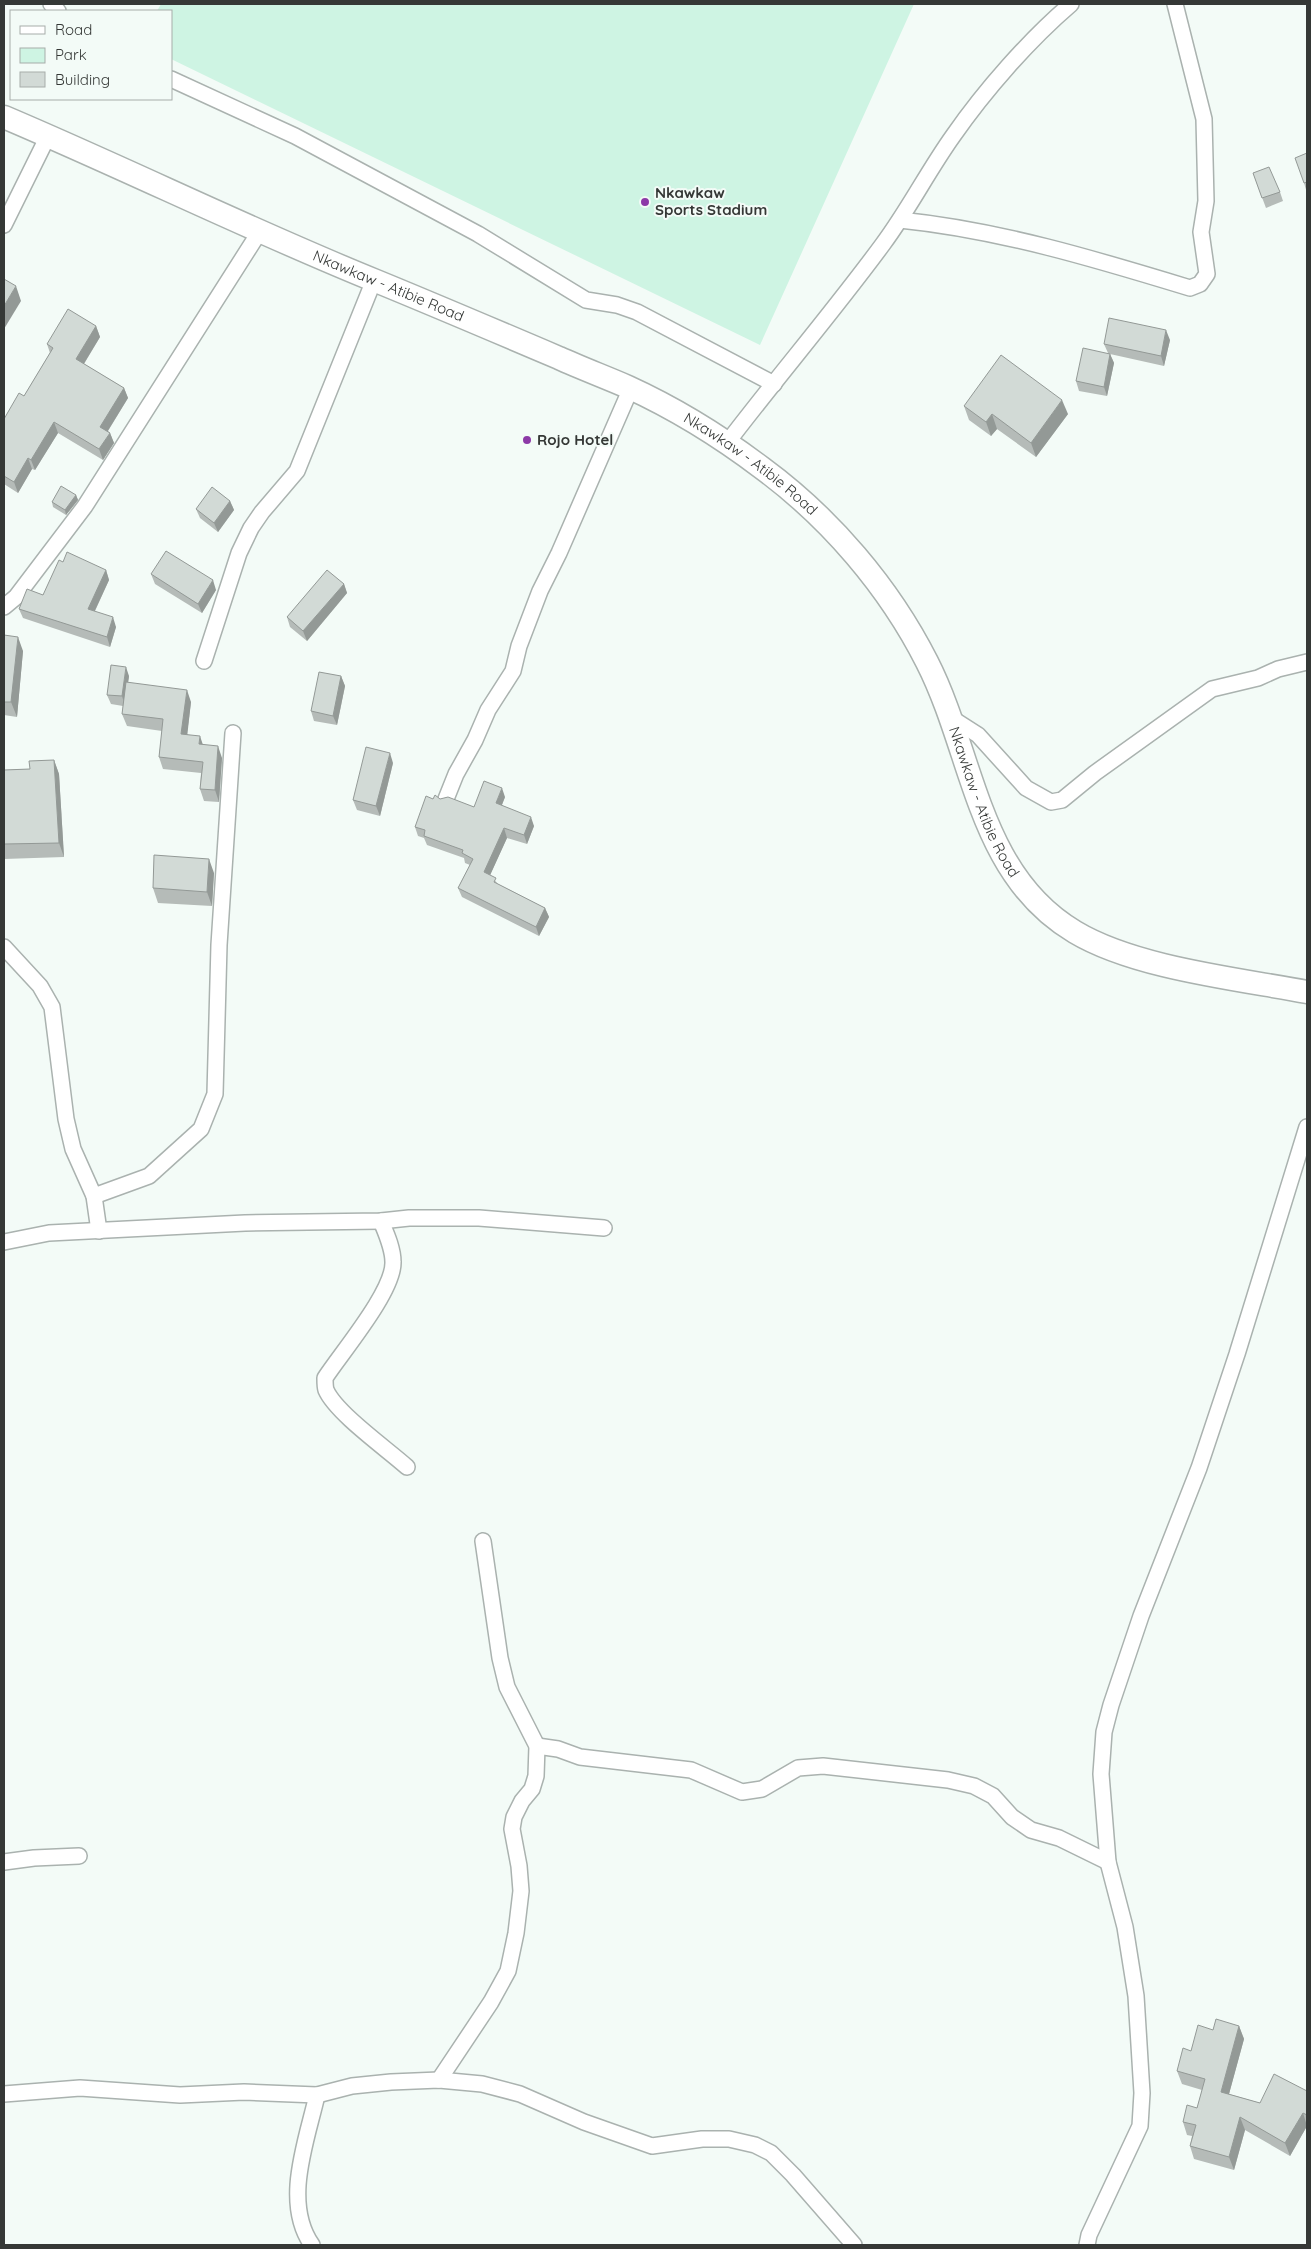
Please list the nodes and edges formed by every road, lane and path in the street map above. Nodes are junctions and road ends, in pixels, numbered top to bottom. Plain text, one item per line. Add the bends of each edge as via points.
1 (1071, 4) edge
2 (1175, 4) edge
3 (172, 79) edge
4 (4, 117) edge
5 (48, 136) junction
6 (900, 220) junction
7 (4, 225) edge
8 (260, 231) junction
9 (374, 280) junction
10 (774, 384) junction
11 (631, 388) junction
12 (727, 443) junction
13 (4, 607) edge
14 (204, 661) dead end
15 (1307, 662) edge
16 (953, 719) junction
17 (232, 733) dead end
18 (446, 798) edge
19 (4, 947) edge
20 (1307, 992) edge
21 (1307, 1127) edge
22 (94, 1196) junction
23 (381, 1220) junction
24 (604, 1228) dead end
25 (99, 1231) junction
26 (4, 1242) edge
27 (407, 1467) dead end
28 (483, 1541) dead end
29 (537, 1746) junction
30 (79, 1856) dead end
31 (4, 1862) edge
32 (1108, 1862) junction
33 (439, 2080) junction
34 (4, 2094) edge
35 (317, 2095) junction
36 (309, 2243) edge
37 (854, 2245) edge
38 (1087, 2245) edge

1 - 6 street via 992,86 954,134
2 - 6 street via 1204,119 1206,201 1201,232 1207,274 1200,284 1190,288 1102,261 1010,239 949,225
3 - 10 street via 303,140 478,234 586,300 637,312
4 - 5 main road, Nkawkaw - Atibie Road
5 - 7 street
5 - 8 main road, Nkawkaw - Atibie Road
6 - 10 street
8 - 9 main road, Nkawkaw - Atibie Road
8 - 13 street via 85,506 16,597
9 - 11 main road, Nkawkaw - Atibie Road
9 - 14 street via 297,471 262,512 239,553
10 - 12 street
11 - 12 main road, Nkawkaw - Atibie Road
11 - 18 street via 567,537 540,591 513,670 488,710
12 - 16 main road, Nkawkaw - Atibie Road via 788,487 853,554 906,625 927,661
15 - 16 street via 1212,689 1094,773 1062,800 1050,802 1026,788 978,735
16 - 20 main road, Nkawkaw - Atibie Road via 973,790 1001,855 1019,881 1072,931 1105,947 1148,960
17 - 22 street via 219,945 215,1094 201,1129 150,1176
19 - 22 street via 40,986 52,1006 66,1119 73,1149
21 - 32 street via 1202,1459 1141,1616 1111,1705 1104,1732 1101,1774
22 - 25 street
23 - 24 street via 479,1218
23 - 25 street via 253,1222
23 - 27 street via 393,1262 387,1283 366,1320 325,1378 326,1389 344,1412
25 - 26 street via 49,1233
28 - 29 street via 507,1687
29 - 32 street via 580,1757 691,1770 742,1792 762,1789 798,1768 823,1766 948,1780 974,1786 993,1796 1012,1817 1031,1830 1059,1838
29 - 33 street via 536,1776 532,1789 514,1816 512,1829 521,1891 508,1971
30 - 31 street
32 - 38 street via 1125,1927 1136,1996 1142,2093 1140,2126
33 - 35 street via 352,2086
33 - 37 street via 482,2084 520,2094 584,2122 652,2146 702,2139 729,2139 755,2145 771,2153 793,2175
34 - 35 street via 80,2088 180,2095 244,2092
35 - 36 street via 301,2169 298,2200

